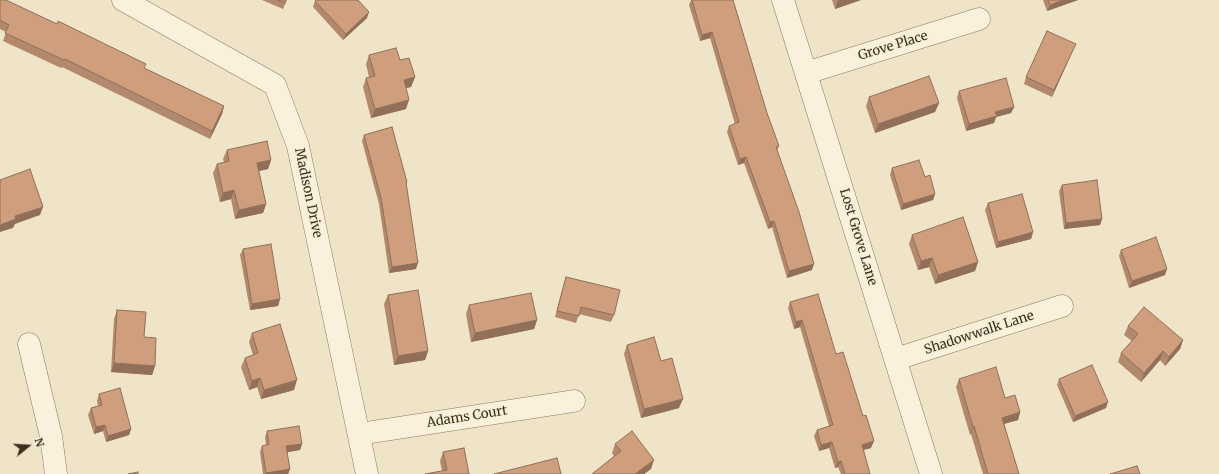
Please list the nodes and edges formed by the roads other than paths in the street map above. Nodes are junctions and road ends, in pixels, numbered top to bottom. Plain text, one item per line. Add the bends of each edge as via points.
1 (123, 0) edge
2 (783, 0) edge
3 (979, 19) dead end
4 (806, 73) junction
5 (1062, 306) dead end
6 (29, 344) dead end
7 (896, 359) junction
8 (574, 401) dead end
9 (359, 434) junction
10 (56, 474) edge
11 (367, 474) edge
12 (931, 474) edge

1 - 9 street, Madison Drive via 275,85 298,146
2 - 4 street, Lost Grove Lane
3 - 4 street, Grove Place
4 - 7 street, Lost Grove Lane
5 - 7 street, Shadowwalk Lane
6 - 10 street via 51,436
7 - 12 street, Lost Grove Lane
8 - 9 street, Adams Court
9 - 11 street, Madison Drive

